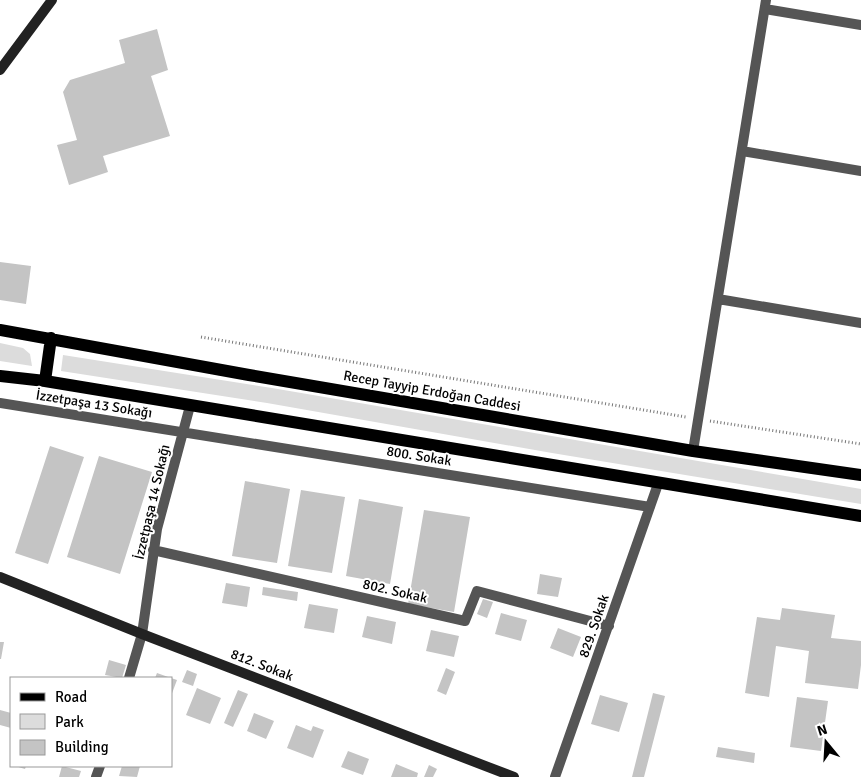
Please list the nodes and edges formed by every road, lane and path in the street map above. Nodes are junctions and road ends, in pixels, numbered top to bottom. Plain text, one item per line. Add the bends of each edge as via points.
1 (52, 0) edge
2 (766, 5) edge
3 (861, 25) edge
4 (0, 70) edge
5 (742, 151) junction
6 (861, 171) edge
7 (718, 299) junction
8 (861, 323) edge
9 (0, 330) edge
10 (201, 337) dead end
11 (51, 338) junction
12 (0, 376) edge
13 (45, 382) junction
14 (0, 402) edge
15 (190, 406) junction
16 (699, 419) junction
17 (183, 432) junction
18 (861, 444) edge
19 (694, 451) junction
20 (861, 475) edge
21 (658, 484) junction
22 (650, 507) junction
23 (861, 516) edge
24 (153, 550) junction
25 (0, 577) edge
26 (609, 626) junction
27 (142, 634) junction
28 (129, 677) edge
29 (514, 777) edge
30 (556, 777) edge

1 - 4 street
2 - 3 street
2 - 5 street
5 - 6 street
5 - 7 street
7 - 8 street
7 - 16 street
9 - 11 main road, Recep Tayyip Erdoğan Caddesi
10 - 16 path
11 - 13 main road
11 - 19 main road, Recep Tayyip Erdoğan Caddesi
12 - 13 main road
13 - 15 main road
14 - 17 street, İzzetpaşa 13 Sokağı
15 - 17 street, İzzetpaşa 14 Sokağı
15 - 21 main road
16 - 18 path
16 - 19 street
17 - 22 street, 800. Sokak
17 - 24 street, İzzetpaşa 14 Sokağı
19 - 20 main road, Recep Tayyip Erdoğan Caddesi
21 - 22 street, 829. Sokak
21 - 23 main road
22 - 26 street, 829. Sokak
24 - 26 street, 802. Sokak via 464,621 477,590
24 - 27 street, İzzetpaşa 14 Sokağı
25 - 27 street, 812. Sokak
26 - 30 street, 829. Sokak
27 - 28 street, İzzetpaşa 14 Sokağı
27 - 29 street, 812. Sokak

